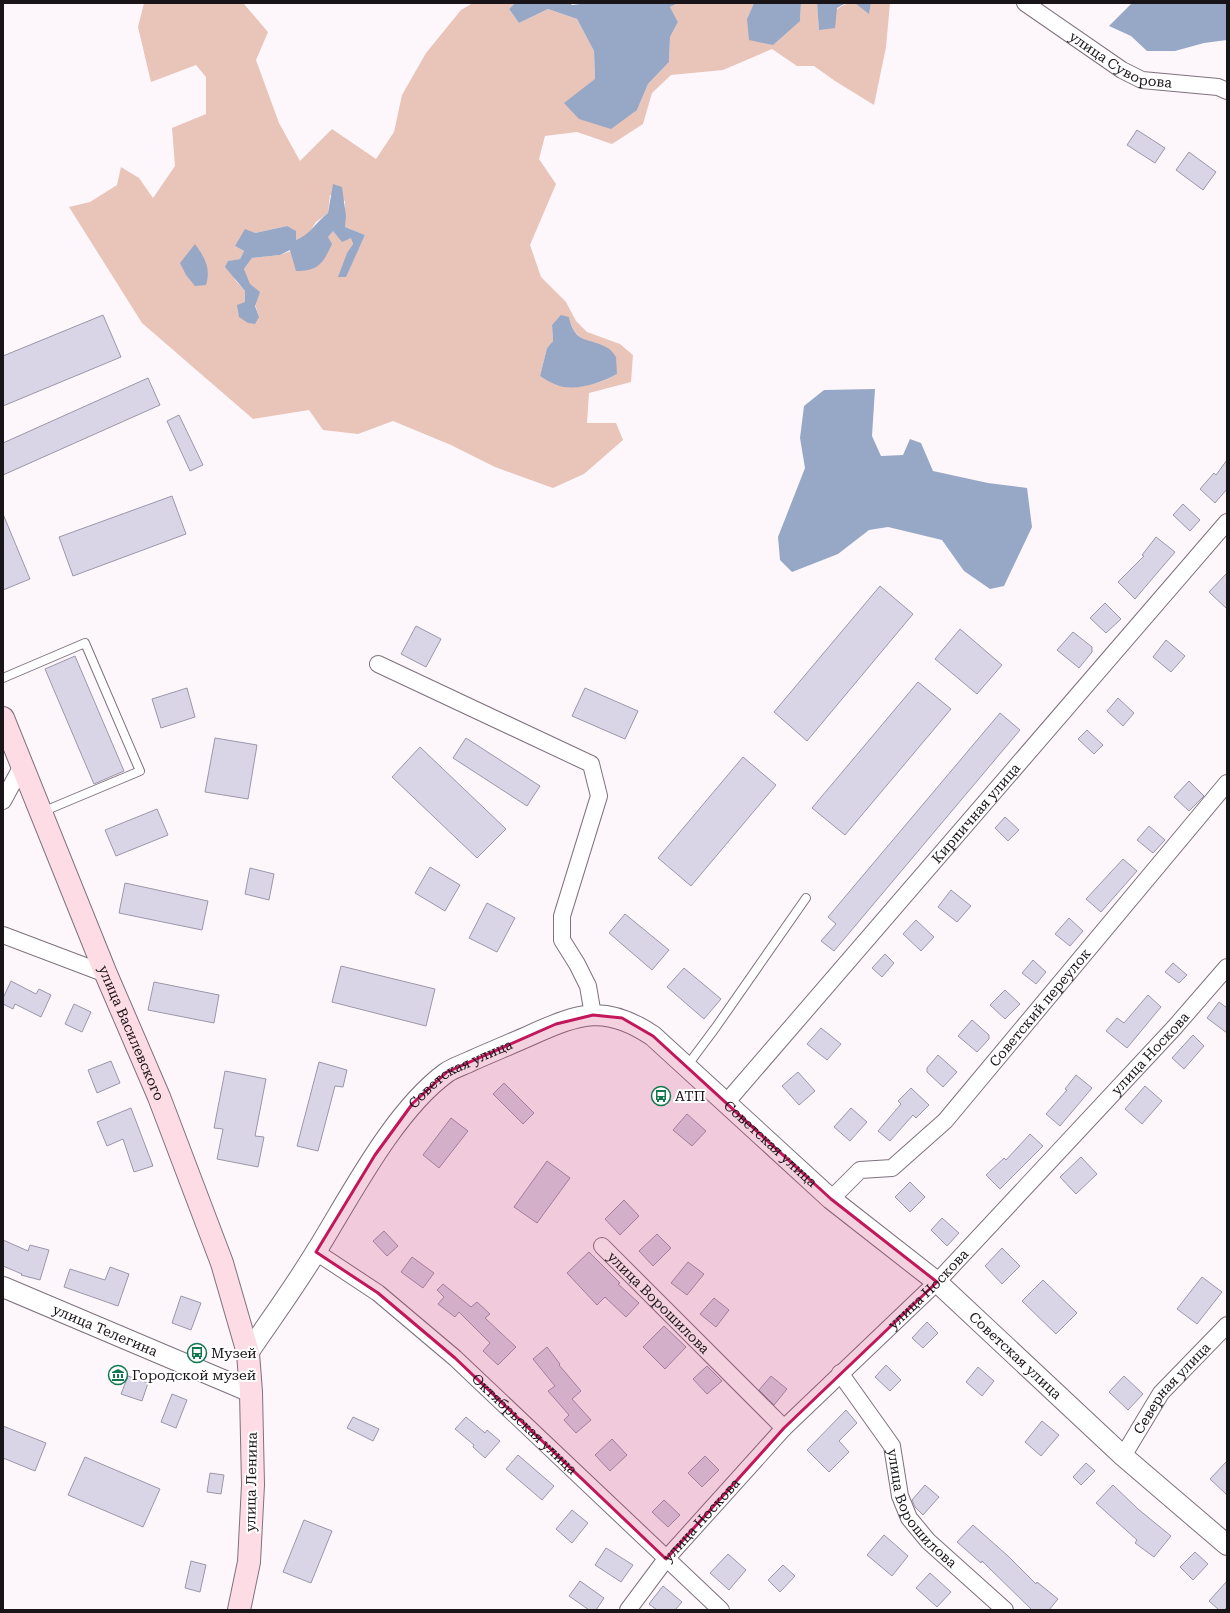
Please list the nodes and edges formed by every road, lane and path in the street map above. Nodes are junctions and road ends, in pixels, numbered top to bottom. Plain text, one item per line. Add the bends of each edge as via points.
1 (1025, 3) edge
2 (1227, 92) edge
3 (1227, 522) edge
4 (378, 664) dead end
5 (3, 678) edge
6 (3, 718) edge
7 (23, 764) junction
8 (1227, 783) edge
9 (3, 801) edge
10 (42, 812) junction
11 (806, 898) dead end
12 (3, 935) edge
13 (1227, 967) edge
14 (106, 974) junction
15 (593, 1015) junction
16 (687, 1066) junction
17 (725, 1104) junction
18 (830, 1199) junction
19 (602, 1246) dead end
20 (316, 1252) junction
21 (938, 1282) junction
22 (3, 1287) edge
23 (1227, 1325) edge
24 (248, 1353) junction
25 (840, 1373) junction
26 (252, 1392) junction
27 (784, 1428) junction
28 (1123, 1456) junction
29 (1227, 1545) edge
30 (666, 1559) junction
31 (239, 1610) edge
32 (628, 1610) edge
33 (721, 1610) edge
34 (1005, 1610) edge

1 - 2 street, улица Суворова via 1122,70 1142,80 1218,87
3 - 17 street, Кирпичная улица
4 - 15 street via 591,764 598,796 562,916 562,940 578,964 588,986
5 - 10 lane via 85,643 140,771
6 - 7 main road, улица Василевского
7 - 9 street
7 - 10 main road, улица Василевского
8 - 18 street, Советский переулок via 945,1120 892,1168 860,1170
10 - 14 main road, улица Василевского
11 - 16 lane
12 - 14 street
13 - 21 street, улица Носкова via 1174,1028
14 - 24 main road, улица Василевского via 158,1096 222,1263
15 - 16 street, Советская улица via 622,1018 635,1024
15 - 20 street, Советская улица via 556,1024 446,1072 413,1103 396,1126
16 - 17 street, Советская улица
17 - 18 street, Советская улица
18 - 21 street, Советская улица
19 - 27 street, улица Ворошилова
20 - 24 street, Советская улица
20 - 30 street, Октябрьская улица via 378,1293 455,1358
21 - 25 street, улица Носкова
21 - 28 street, Советская улица
22 - 26 street, улица Телегина
23 - 28 street, Северная улица via 1161,1393
24 - 26 main road, улица Ленина
25 - 27 street, улица Носкова
25 - 34 street, улица Ворошилова via 892,1446 900,1496 909,1518 928,1541
26 - 31 main road, улица Ленина via 253,1485 250,1562
27 - 30 street, улица Носкова
28 - 29 street, Советская улица
30 - 32 street, улица Носкова
30 - 33 street, Октябрьская улица

